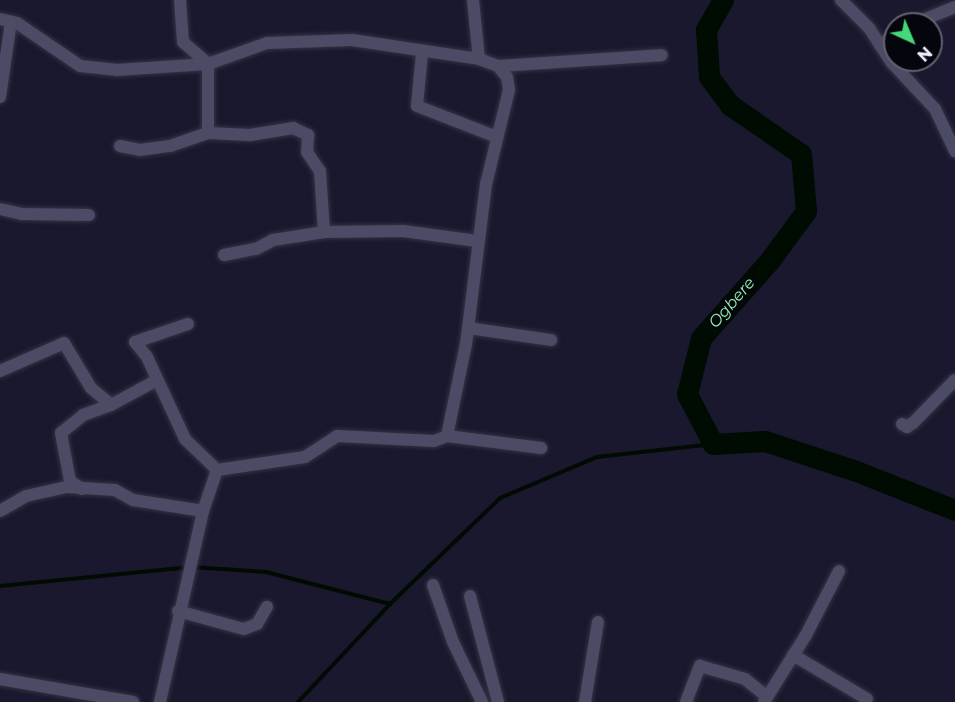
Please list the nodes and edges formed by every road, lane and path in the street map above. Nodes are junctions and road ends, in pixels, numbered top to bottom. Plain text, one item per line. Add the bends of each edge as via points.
1 (180, 0) edge
2 (473, 0) edge
3 (841, 0) edge
4 (5, 20) edge
5 (183, 42) junction
6 (883, 43) edge
7 (880, 45) junction
8 (422, 53) junction
9 (662, 55) dead end
10 (479, 59) junction
11 (208, 64) junction
12 (498, 66) junction
13 (183, 67) junction
14 (0, 97) edge
15 (208, 133) junction
16 (496, 136) junction
17 (120, 147) dead end
18 (955, 152) edge
19 (0, 209) edge
20 (89, 215) dead end
21 (324, 232) junction
22 (477, 241) junction
23 (224, 255) dead end
24 (188, 324) dead end
25 (468, 328) junction
26 (551, 340) dead end
27 (0, 371) edge
28 (156, 380) junction
29 (955, 380) edge
30 (111, 405) junction
31 (902, 424) dead end
32 (447, 436) junction
33 (541, 448) dead end
34 (217, 470) junction
35 (83, 490) junction
36 (203, 510) junction
37 (0, 511) edge
38 (839, 571) dead end
39 (433, 585) dead end
40 (470, 596) dead end
41 (267, 607) dead end
42 (178, 611) junction
43 (598, 622) dead end
44 (793, 655) junction
45 (0, 680) edge
46 (75, 698) edge
47 (765, 699) edge
48 (867, 699) dead end
49 (133, 702) edge
50 (160, 702) edge
51 (482, 702) edge
52 (498, 702) edge
53 (585, 702) edge
54 (686, 702) edge

1 - 5 street
2 - 10 street
3 - 7 street
4 - 13 street via 80,66 116,70
4 - 14 street
5 - 11 street
5 - 13 street
6 - 7 street
7 - 18 street via 935,109
8 - 10 street
8 - 11 street via 352,40 267,43
8 - 16 street via 417,106
9 - 12 street
10 - 12 street
11 - 13 street
11 - 15 street
12 - 16 street via 507,77 509,90
15 - 17 street via 170,146 140,150
15 - 21 street via 250,135 293,128 308,135 308,152 320,171
16 - 22 street
19 - 20 street via 22,214
21 - 22 street via 403,231
21 - 23 street via 273,240 256,249
22 - 25 street
24 - 28 street via 161,330 135,342
25 - 26 street
25 - 32 street
27 - 30 street via 64,343 91,388
28 - 30 street
28 - 34 street via 185,439
29 - 31 street via 913,423 907,427
30 - 35 street via 83,415 61,433 70,481
32 - 33 street
32 - 34 street via 434,441 337,436 305,457
34 - 36 street
35 - 36 street via 115,490 133,500
35 - 37 street via 67,487 26,496
36 - 42 street
38 - 44 street
39 - 51 street via 453,642
40 - 52 street
41 - 42 street via 257,624 244,629
42 - 50 street
43 - 53 street
44 - 47 street
44 - 48 street
45 - 46 street
46 - 49 street
47 - 54 street via 745,679 700,666

